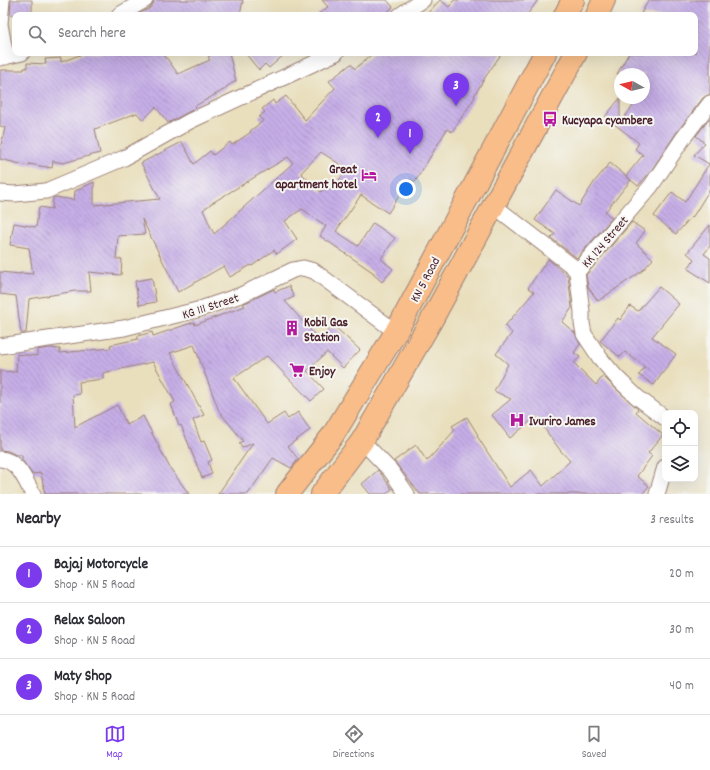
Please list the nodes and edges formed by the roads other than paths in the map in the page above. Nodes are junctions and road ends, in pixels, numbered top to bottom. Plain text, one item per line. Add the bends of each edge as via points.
1 (2, 0) edge
2 (145, 0) edge
3 (423, 0) edge
4 (573, 0) edge
5 (124, 12) edge
6 (405, 12) edge
7 (567, 12) edge
8 (330, 56) edge
9 (543, 56) edge
10 (574, 56) edge
11 (3, 58) edge
12 (710, 103) edge
13 (0, 193) edge
14 (493, 205) junction
15 (577, 272) junction
16 (396, 332) junction
17 (0, 346) edge
18 (662, 416) edge
19 (362, 441) junction
20 (0, 459) edge
21 (662, 477) edge
22 (33, 494) edge
23 (287, 494) edge
24 (322, 494) edge
25 (407, 494) edge
26 (657, 494) edge

1 - 11 street via 0,24
2 - 5 street
3 - 6 street
4 - 7 highway
8 - 13 street via 190,121 124,158 46,191
9 - 16 highway, KN 5 Road
10 - 14 highway, KN 5 Road
12 - 15 street, KK 124 Street via 684,136 651,186
14 - 15 street
14 - 19 highway, KN 5 Road
15 - 18 street, KK 124 Street via 584,334 617,378
16 - 17 street, KG 111 Street via 314,271 303,268 293,270 241,295 197,310 124,328
16 - 23 highway, KN 5 Road via 333,435
19 - 24 highway, KN 5 Road
19 - 25 street via 391,472
20 - 22 street via 17,466
21 - 26 street

